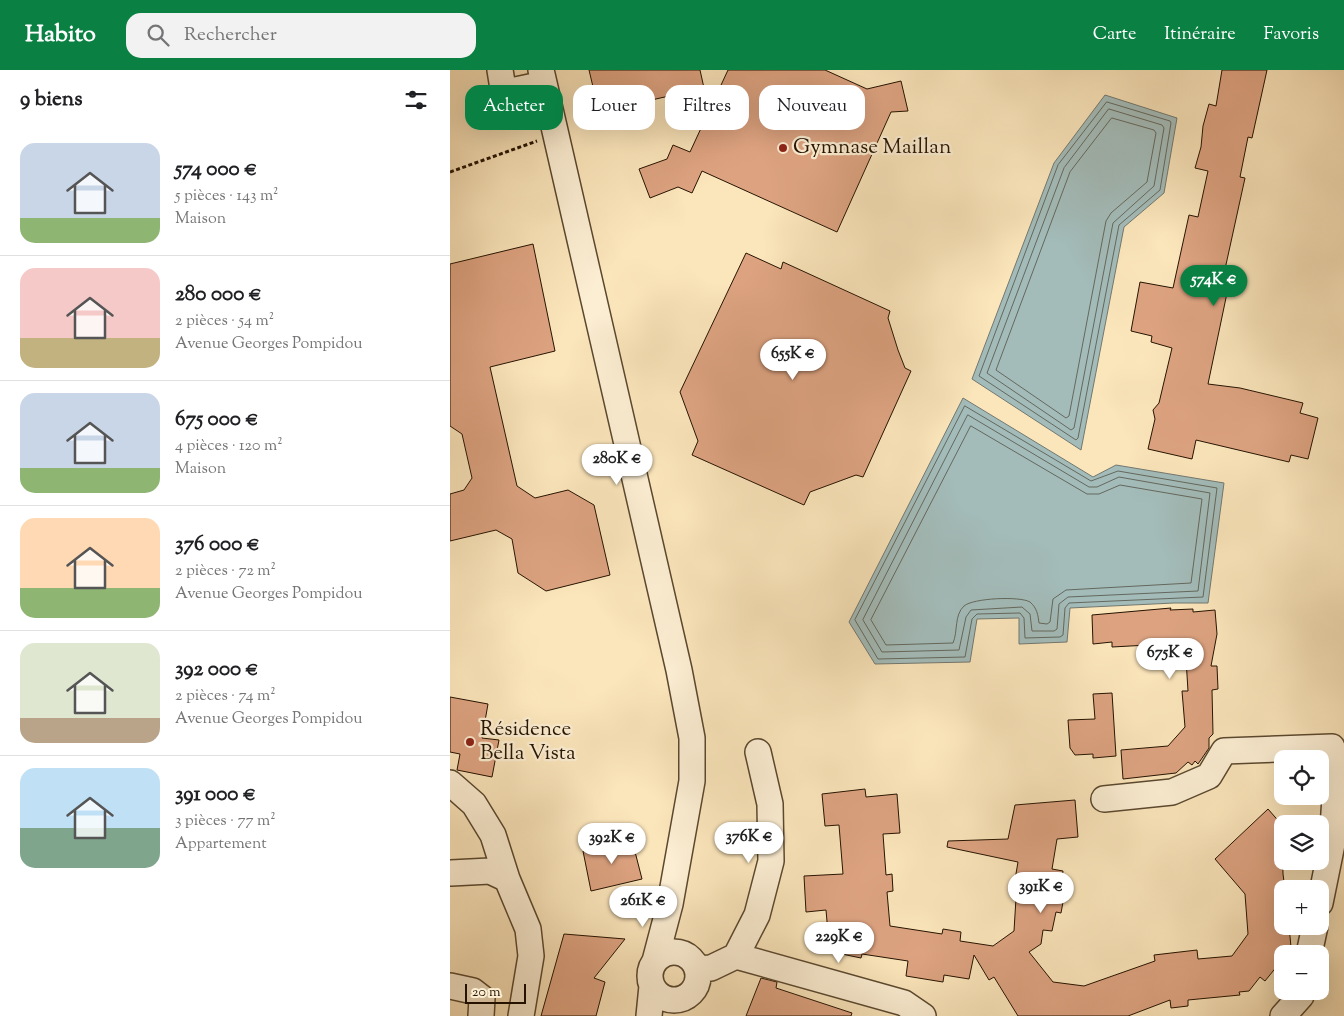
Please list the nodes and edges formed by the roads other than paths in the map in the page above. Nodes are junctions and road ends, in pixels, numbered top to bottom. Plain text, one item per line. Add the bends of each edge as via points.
1 (500, 70) edge
2 (544, 83) edge
3 (758, 752) dead end
4 (450, 783) edge
5 (1104, 799) dead end
6 (451, 873) edge
7 (507, 879) junction
8 (1325, 880) edge
9 (670, 904) junction
10 (736, 956) junction
11 (655, 961) junction
12 (692, 963) junction
13 (450, 986) edge
14 (652, 986) junction
15 (1297, 1000) edge
16 (675, 1008) edge
17 (481, 1016) edge
18 (521, 1016) edge
19 (649, 1016) edge
20 (923, 1016) edge
21 (1283, 1016) edge

1 - 2 street via 505,101 511,91
2 - 9 street via 680,670 692,738 692,781
3 - 10 street via 770,804 771,861 757,915
4 - 7 street via 474,804 494,835
5 - 8 street via 1172,792 1209,776 1224,751 1332,747 1335,797 1332,844
6 - 7 street via 490,871
7 - 18 street via 528,929 531,956
9 - 11 street
9 - 12 street via 677,934
10 - 12 street via 711,968
10 - 20 street via 904,1003
11 - 12 street via 664,954 676,952
11 - 14 street via 650,973
12 - 16 street via 697,982
13 - 17 street via 473,991 482,998
14 - 16 street
14 - 19 street
15 - 21 street

